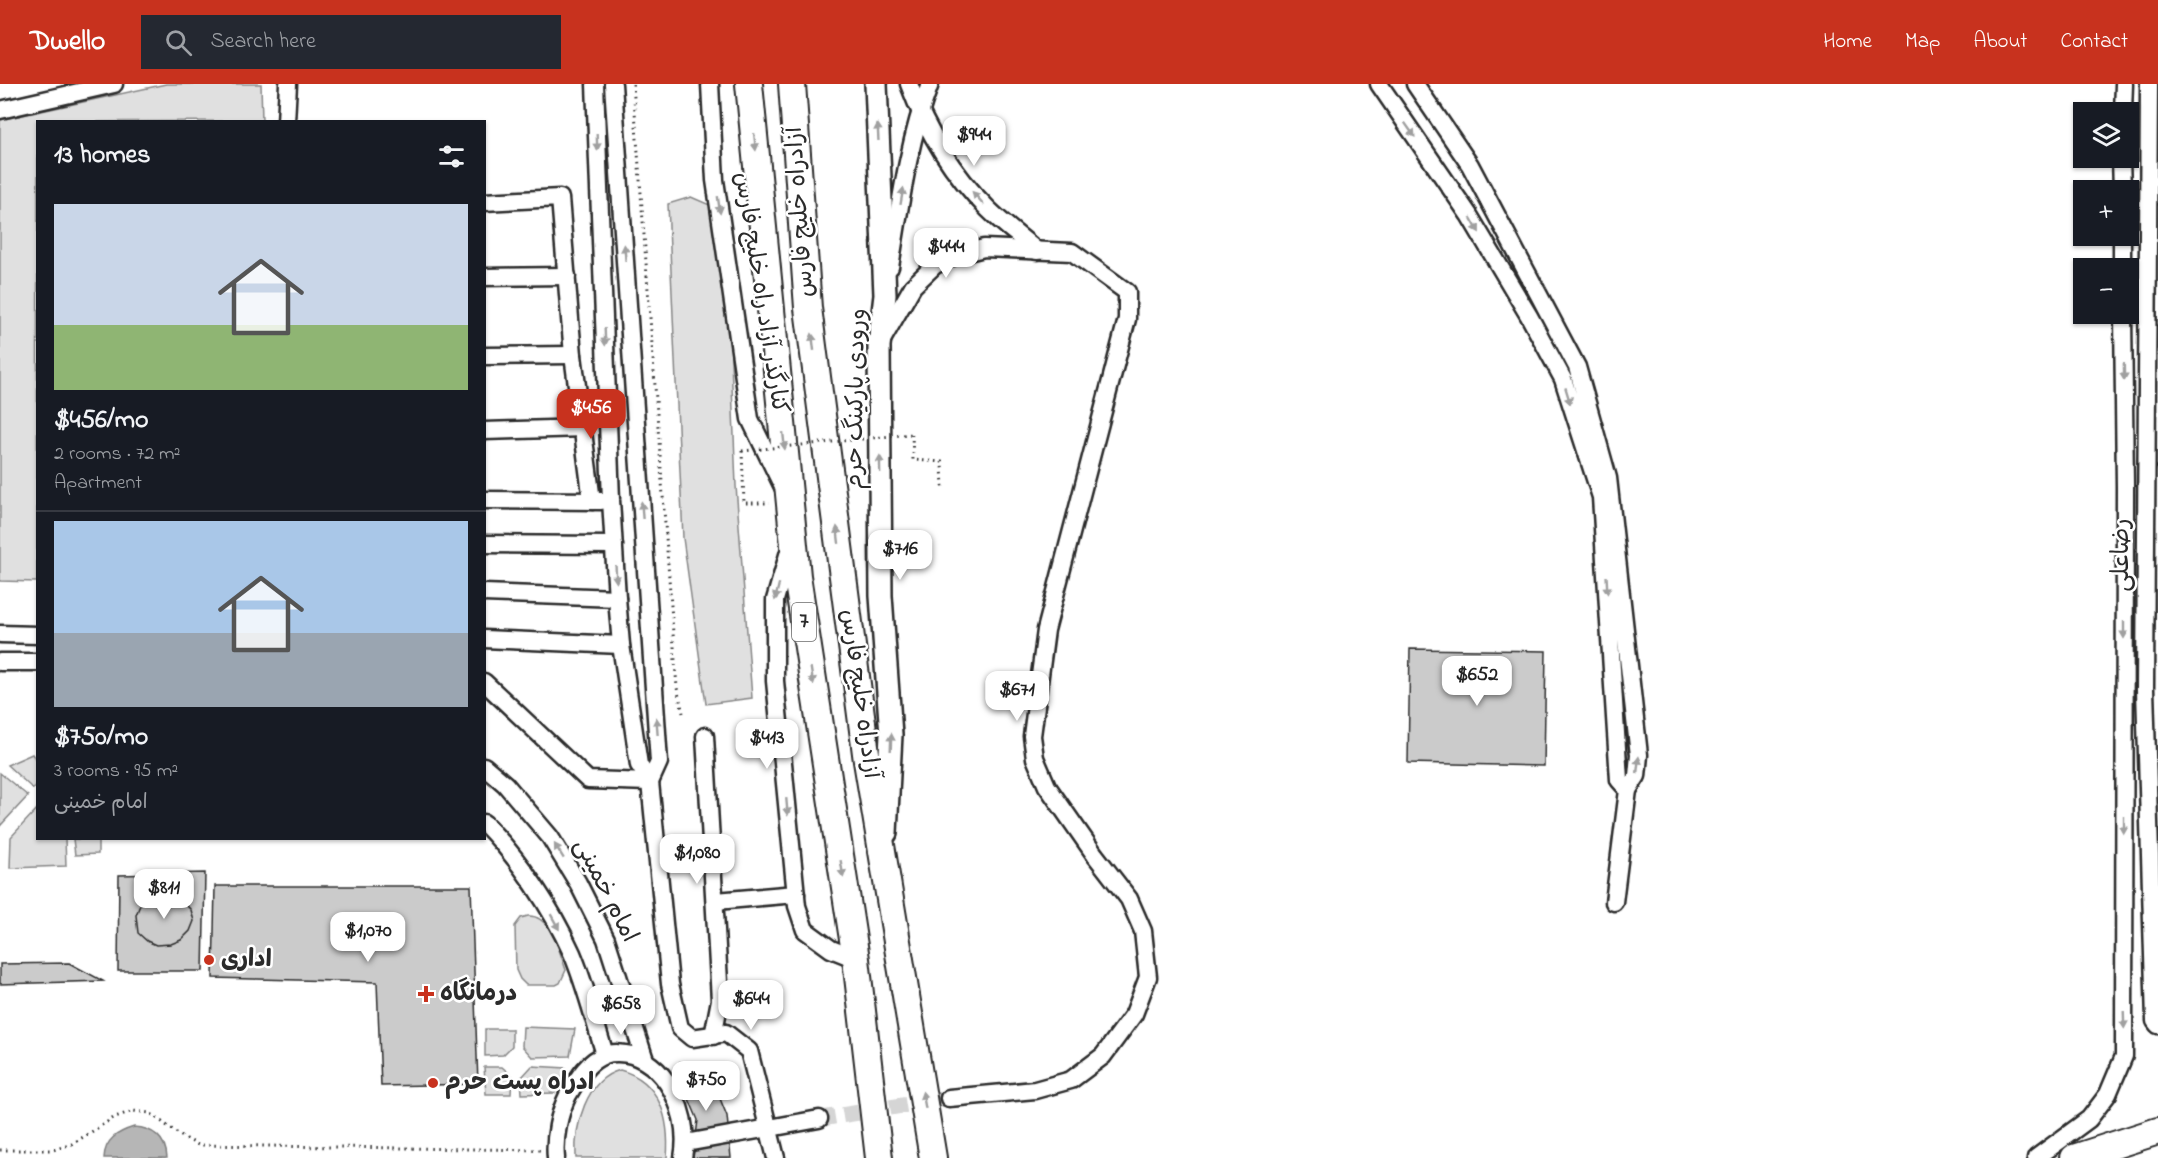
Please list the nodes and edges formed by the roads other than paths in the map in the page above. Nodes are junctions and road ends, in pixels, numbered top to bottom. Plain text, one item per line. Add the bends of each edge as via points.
1 (114, 84) edge
2 (288, 84) edge
3 (595, 84) edge
4 (614, 84) edge
5 (710, 84) edge
6 (749, 84) edge
7 (792, 84) edge
8 (876, 84) edge
9 (909, 84) edge
10 (930, 84) edge
11 (1379, 84) edge
12 (1415, 84) edge
13 (2124, 84) edge
14 (2149, 84) edge
15 (2123, 102) edge
16 (0, 111) edge
17 (919, 112) junction
18 (286, 120) edge
19 (486, 202) edge
20 (1037, 251) junction
21 (567, 276) junction
22 (486, 277) edge
23 (885, 295) junction
24 (2123, 324) edge
25 (879, 346) junction
26 (573, 355) junction
27 (486, 356) edge
28 (584, 428) junction
29 (486, 431) edge
30 (486, 500) edge
31 (611, 500) junction
32 (591, 501) junction
33 (790, 503) junction
34 (793, 536) junction
35 (486, 544) edge
36 (614, 545) junction
37 (486, 592) edge
38 (617, 598) junction
39 (0, 634) edge
40 (36, 635) edge
41 (486, 639) edge
42 (621, 645) junction
43 (36, 662) edge
44 (0, 663) edge
45 (486, 684) edge
46 (705, 736) dead end
47 (486, 768) edge
48 (650, 782) junction
49 (1628, 790) junction
50 (486, 825) edge
51 (884, 864) junction
52 (796, 894) junction
53 (716, 900) junction
54 (1614, 902) dead end
55 (856, 960) junction
56 (2158, 1025) edge
57 (713, 1036) junction
58 (605, 1054) junction
59 (645, 1060) junction
60 (949, 1098) tunnel mouth
61 (819, 1119) tunnel mouth
62 (768, 1127) junction
63 (2158, 1131) edge
64 (684, 1150) edge
65 (556, 1154) edge
66 (776, 1158) edge
67 (879, 1158) edge
68 (933, 1158) edge
69 (2036, 1158) edge
70 (2074, 1158) edge

1 - 16 street
2 - 18 street
3 -> 31 street
48 -> 4 street via 659,762
5 -> 33 street, کنارگذر آزاد راه خلیج فارس via 715,180 750,418
6 -> 33 highway, آزادراه خلیج فارس / 7
51 -> 7 highway, آزادراه خلیج فارس / 7 via 808,309
23 -> 8 main road
9 - 17 street
10 - 17 street
11 -> 49 street via 1469,215 1563,379 1601,497 1619,780
49 -> 12 street via 1637,776 1639,756 1608,478 1577,367 1470,165
13 - 15 street
14 - 56 street, رضاعلی via 2145,689
20 -> 17 street via 988,209 962,180
23 -> 17 street
19 - 21 street via 560,198
20 - 25 street via 984,248 935,265 913,286
20 - 60 street via 1072,252 1127,292 1127,319 1046,630 1032,736 1035,758 1047,786 1129,899 1143,931 1148,976 1134,1014 1103,1056 1071,1080 1035,1090
21 - 22 street
21 - 26 street
23 - 25 main road, ورودی پارکینگ حرم
24 -> 69 street, رضاعلی via 2124,1056 2108,1094 2089,1119
51 -> 25 main road, ورودی پارکینگ حرم via 891,735 881,596
26 - 27 street
26 - 28 street
28 - 29 street
28 - 32 street
30 - 32 street
31 - 32 street
31 - 36 street
33 - 34 highway, آزادراه خلیج فارس / 7
34 -> 52 street via 775,600 775,681
34 -> 55 highway, آزادراه خلیج فارس / 7
35 - 36 street
36 -> 38 street
37 - 38 street
38 - 42 street
39 - 40 street
41 - 42 street
42 - 48 street via 639,765
43 - 44 street
45 - 48 street via 588,780
46 - 53 street
59 -> 47 street, امام خمینی via 606,939 578,883 550,837
48 - 57 street via 670,984 680,1028 692,1038
49 - 54 street
50 -> 58 street via 538,892 556,923 572,954
68 -> 51 highway, آزادراه خلیج فارس / 7
52 - 53 street
52 - 55 street via 804,930
53 - 57 street via 720,1000
55 - 67 highway, آزادراه خلیج فارس / 7
57 - 62 street via 726,1033 749,1051
58 - 59 street via 625,1053
58 - 65 street via 580,1075 567,1098
59 - 64 street via 665,1078 677,1101
61 - 62 street
62 - 64 street
62 - 66 street
63 - 70 highway

